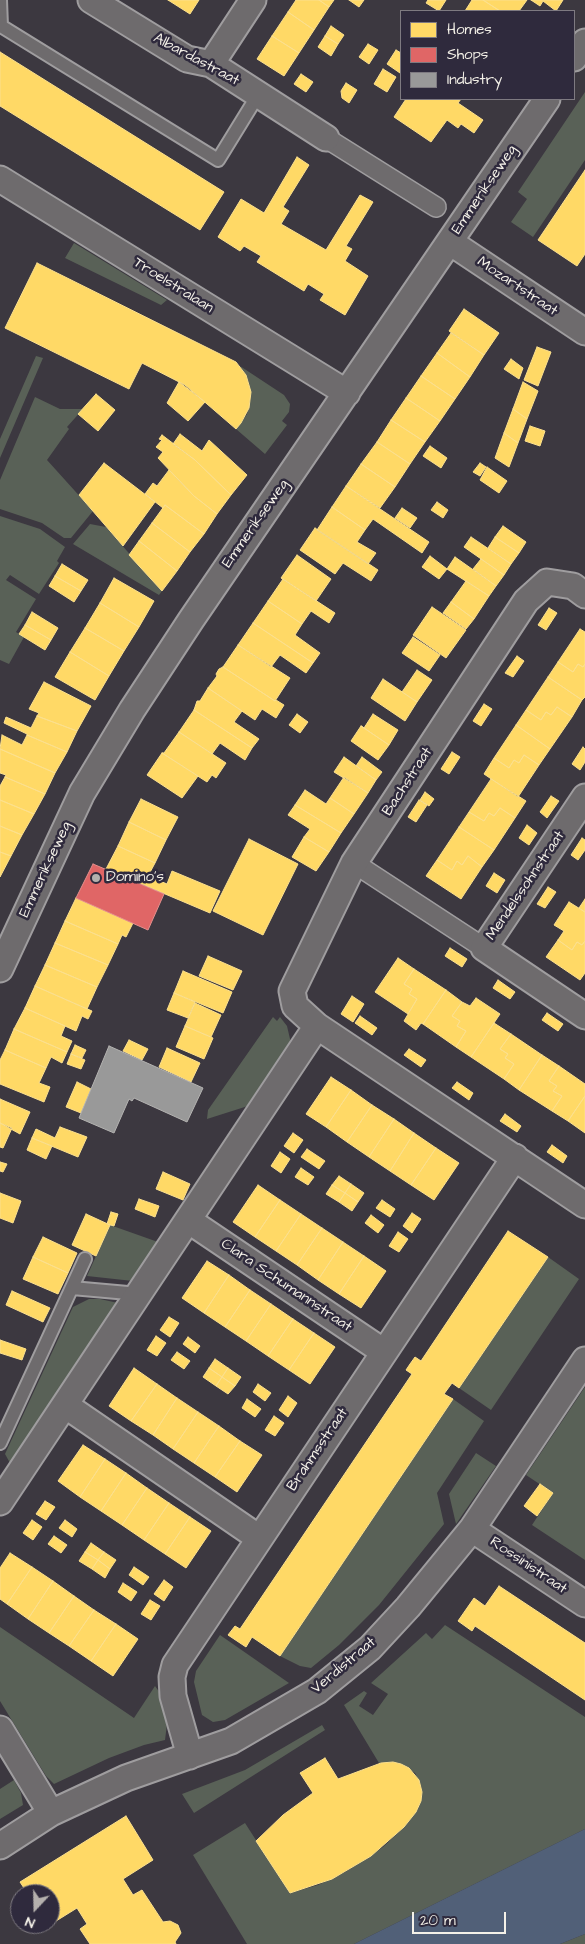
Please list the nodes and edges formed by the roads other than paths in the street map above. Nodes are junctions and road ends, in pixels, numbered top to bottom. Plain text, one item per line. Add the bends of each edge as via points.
1 (0, 0) edge
2 (91, 0) edge
3 (253, 0) edge
4 (585, 42) edge
5 (575, 57) edge
6 (211, 64) junction
7 (258, 94) junction
8 (546, 100) edge
9 (326, 138) joint
10 (0, 179) edge
11 (436, 207) dead end
12 (450, 242) junction
13 (585, 332) edge
14 (347, 393) junction
15 (585, 595) edge
16 (585, 798) edge
17 (354, 863) junction
18 (10, 923) edge
19 (484, 948) junction
20 (0, 969) edge
21 (585, 1016) edge
22 (318, 1026) junction
23 (515, 1157) junction
24 (585, 1205) edge
25 (188, 1220) junction
26 (85, 1259) dead end
27 (72, 1288) junction
28 (138, 1294) junction
29 (384, 1352) junction
30 (585, 1360) edge
31 (64, 1405) junction
32 (0, 1443) edge
33 (3, 1490) edge
34 (472, 1529) junction
35 (259, 1538) junction
36 (585, 1604) edge
37 (0, 1728) edge
38 (190, 1756) junction
39 (51, 1813) junction
40 (0, 1846) edge

1 - 7 lane via 0,26 218,160
2 - 6 street, Albardastraat via 188,60
3 - 6 street
4 - 5 street
6 - 7 street, Albardastraat
7 - 9 street, Albardastraat
8 - 12 street, Emmerikseweg
9 - 11 street
10 - 14 street, Troelstralaan
12 - 13 street, Mozartstraat
12 - 14 street, Emmerikseweg
14 - 18 street, Emmerikseweg via 132,710
15 - 17 street, Bachstraat via 573,586 547,582 526,601
16 - 19 street, Mendelssohnstraat
17 - 19 street
17 - 22 street, Bachstraat via 292,991 295,1006
18 - 20 street, Emmerikseweg
19 - 21 street, Mendelssohnstraat
22 - 23 street
22 - 25 street
23 - 24 street
23 - 29 street, Brahmsstraat
25 - 28 street
25 - 29 street, Clara Schumannstraat
26 - 27 lane
27 - 28 lane
27 - 32 lane
28 - 31 street
29 - 35 street, Brahmsstraat
30 - 34 street, Verdistraat
31 - 33 street
31 - 35 street
34 - 36 street, Rossinistraat
34 - 38 street, Verdistraat via 370,1648 311,1695 231,1741
35 - 38 street, Brahmsstraat via 176,1665 172,1677 173,1696
37 - 39 street
38 - 39 street, Verdistraat via 126,1778
39 - 40 street, Verdistraat

